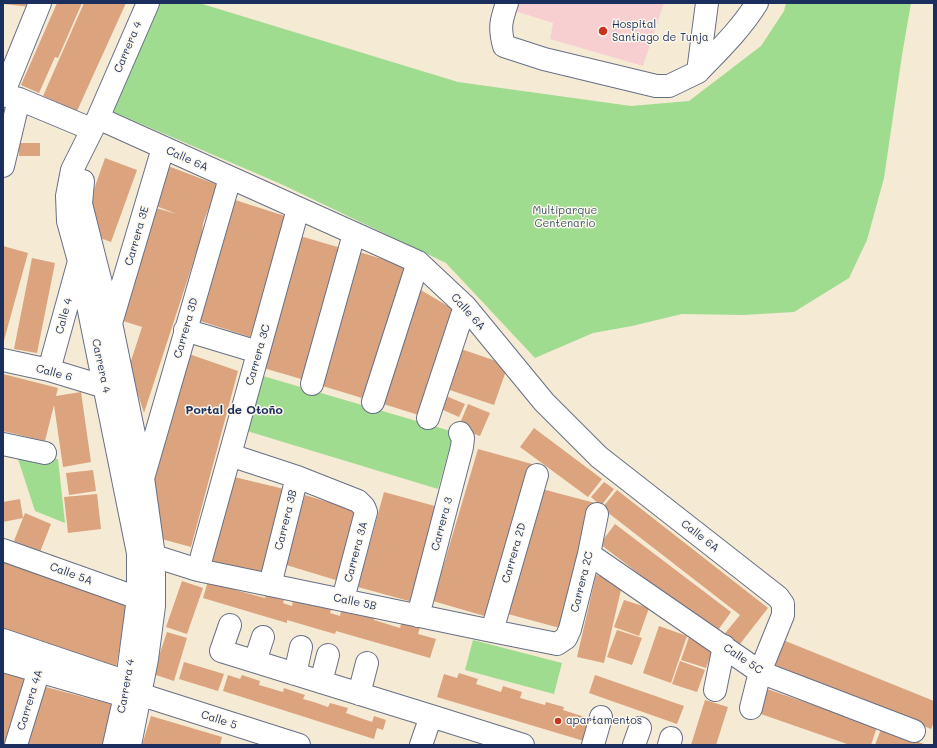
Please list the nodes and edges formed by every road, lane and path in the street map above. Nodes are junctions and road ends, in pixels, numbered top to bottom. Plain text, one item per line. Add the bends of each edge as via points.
1 (40, 3) edge
2 (148, 3) edge
3 (507, 3) edge
4 (707, 3) edge
5 (757, 3) edge
6 (698, 72) junction
7 (8, 96) edge
8 (98, 123) junction
9 (163, 148) junction
10 (3, 166) edge
11 (230, 178) junction
12 (298, 209) junction
13 (354, 234) junction
14 (79, 261) junction
15 (418, 262) junction
16 (465, 306) junction
17 (111, 323) junction
18 (185, 330) junction
19 (258, 352) junction
20 (3, 360) edge
21 (49, 370) junction
22 (312, 384) dead end
23 (105, 387) junction
24 (373, 402) dead end
25 (428, 418) dead end
26 (460, 433) dead end
27 (3, 444) edge
28 (45, 453) dead end
29 (230, 455) junction
30 (537, 475) dead end
31 (297, 477) junction
32 (143, 478) junction
33 (598, 514) dead end
34 (3, 550) edge
35 (589, 554) junction
36 (154, 556) junction
37 (198, 570) junction
38 (270, 585) junction
39 (138, 598) junction
40 (343, 599) junction
41 (418, 616) junction
42 (230, 625) dead end
43 (492, 631) junction
44 (263, 637) dead end
45 (3, 640) edge
46 (556, 644) joint
47 (724, 646) junction
48 (301, 647) dead end
49 (328, 655) dead end
50 (3, 661) edge
51 (255, 662) junction
52 (41, 663) junction
53 (367, 663) dead end
54 (760, 672) junction
55 (295, 674) junction
56 (321, 682) junction
57 (715, 690) dead end
58 (131, 691) junction
59 (359, 694) junction
60 (751, 708) dead end
61 (431, 716) junction
62 (601, 717) dead end
63 (914, 731) dead end
64 (16, 745) edge
65 (114, 745) edge
66 (130, 745) edge
67 (299, 745) edge
68 (421, 745) edge
69 (523, 745) edge
70 (593, 745) edge

1 - 7 street
2 - 8 street, Carrera 4
3 - 6 street via 500,33 504,46 544,59 656,86 669,86
4 - 6 street
5 - 6 street via 737,32
7 - 8 street, Calle 6A
7 - 10 street
8 - 9 street, Calle 6A
8 - 14 street, Carrera 4 via 72,170 67,196 68,221
8 - 17 street, Carrera 4 via 82,182 81,204
9 - 11 street, Calle 6A
9 - 17 street, Carrera 3E
11 - 12 street, Calle 6A
11 - 18 street, Carrera 3D
12 - 13 street, Calle 6A
12 - 19 street, Carrera 3C
13 - 15 street, Calle 6A
13 - 22 street
14 - 21 street, Calle 4
14 - 23 street, Carrera 4
15 - 16 street, Calle 6A
15 - 24 street
16 - 25 street
16 - 54 street, Calle 6A via 544,402 599,457 778,597 783,604 783,615
17 - 32 street, Carrera 4
18 - 19 street
18 - 32 street, Carrera 3D
19 - 29 street, Carrera 3C
20 - 21 street, Calle 6
21 - 23 street, Calle 6
23 - 39 street, Carrera 4 via 138,553
26 - 41 street, Carrera 3 via 463,438 462,447
27 - 28 street
29 - 31 street, Carrera 3B
29 - 37 street, Carrera 3C
30 - 43 street, Carrera 2D
31 - 38 street, Carrera 3B
31 - 40 street, Carrera 3A via 358,501 366,512
32 - 36 street, Carrera 4
33 - 35 street, Carrera 2C
34 - 39 street, Calle 5A
35 - 46 street, Carrera 2C via 570,630 566,638
35 - 47 street, Calle 5C
36 - 37 street, Calle 5B
36 - 58 street, Carrera 4 via 154,606 147,659
37 - 38 street, Calle 5B
38 - 40 street, Calle 5B
39 - 58 street, Carrera 4
40 - 41 street, Calle 5B
41 - 43 street, Calle 5B
42 - 51 street via 220,651
43 - 46 street, Calle 5B
44 - 51 street
45 - 52 street, Calle 5
47 - 54 street, Calle 5C
47 - 57 street
48 - 55 street
49 - 56 street
50 - 52 street, Calle 5
51 - 55 street
52 - 58 street, Calle 5
52 - 64 street, Carrera 4A
53 - 59 street
54 - 60 street
54 - 63 street, Calle 5C
55 - 56 street
56 - 59 street
58 - 65 street, Carrera 4
58 - 66 street, Carrera 4
58 - 67 street, Calle 5
59 - 61 street
61 - 68 street
61 - 69 street
62 - 70 street

